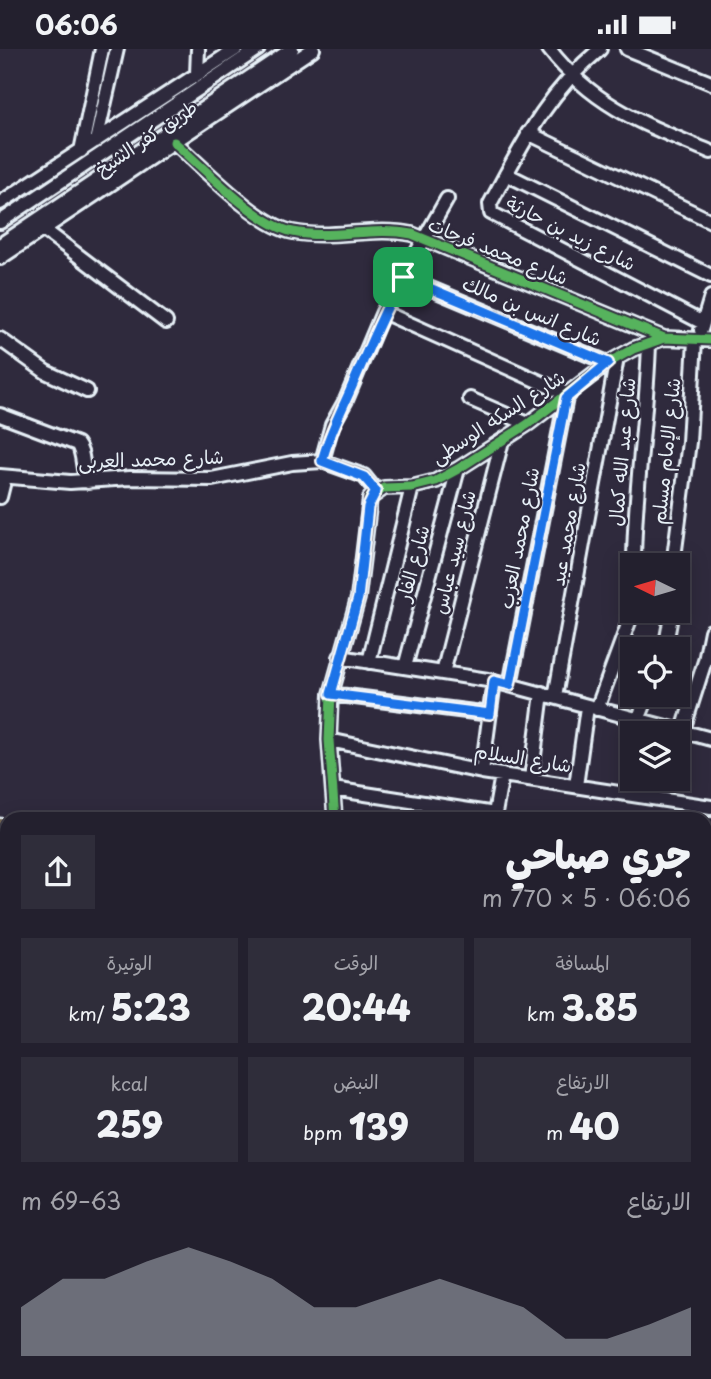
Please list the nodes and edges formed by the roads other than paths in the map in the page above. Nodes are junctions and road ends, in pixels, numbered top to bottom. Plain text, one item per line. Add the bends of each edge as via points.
1 (102, 49) edge
2 (117, 49) edge
3 (198, 49) edge
4 (236, 49) edge
5 (258, 49) edge
6 (292, 49) edge
7 (313, 49) edge
8 (550, 49) edge
9 (600, 49) edge
10 (627, 49) edge
11 (197, 74) junction
12 (569, 75) junction
13 (258, 79) junction
14 (711, 83) edge
15 (528, 133) junction
16 (96, 141) junction
17 (174, 142) junction
18 (81, 151) junction
19 (711, 152) edge
20 (506, 174) junction
21 (447, 199) dead end
22 (0, 203) edge
23 (711, 221) edge
24 (0, 222) edge
25 (43, 229) junction
26 (28, 233) junction
27 (424, 239) junction
28 (0, 246) edge
29 (0, 258) edge
30 (711, 276) edge
31 (403, 277) junction
32 (711, 297) edge
33 (383, 312) junction
34 (166, 323) dead end
35 (704, 323) junction
36 (664, 338) junction
37 (0, 339) edge
38 (702, 340) edge
39 (649, 343) junction
40 (613, 361) junction
41 (87, 391) dead end
42 (568, 396) junction
43 (470, 399) dead end
44 (0, 415) edge
45 (528, 424) junction
46 (502, 441) junction
47 (322, 461) junction
48 (458, 469) junction
49 (2, 476) edge
50 (88, 482) junction
51 (412, 487) junction
52 (376, 491) junction
53 (0, 497) edge
54 (634, 553) edge
55 (675, 553) edge
56 (628, 623) edge
57 (711, 631) edge
58 (340, 657) junction
59 (369, 661) junction
60 (404, 667) junction
61 (443, 673) junction
62 (494, 681) junction
63 (510, 685) junction
64 (542, 693) junction
65 (331, 694) junction
66 (555, 697) junction
67 (643, 707) edge
68 (592, 708) junction
69 (490, 714) junction
70 (638, 720) junction
71 (641, 721) edge
72 (686, 721) edge
73 (690, 735) edge
74 (711, 739) edge
75 (329, 740) junction
76 (482, 772) junction
77 (502, 775) junction
78 (531, 779) junction
79 (576, 786) junction
80 (333, 789) junction
81 (711, 807) edge
82 (335, 812) edge
83 (465, 812) edge
84 (495, 812) edge

1 - 18 street
2 - 16 street
3 - 11 street
4 - 11 street
5 - 24 street
6 - 13 street, طريق كفر الشيخ
7 - 13 street, طريق كفر الشيخ
8 - 12 street
9 - 12 street, شارع زيد بن حارثة
10 - 14 street
11 - 16 street
12 - 15 street, شارع زيد بن حارثة
12 - 19 street via 613,109
13 - 17 street, طريق كفر الشيخ
13 - 26 street, طريق كفر الشيخ
15 - 20 street, شارع زيد بن حارثة
15 - 23 street
16 - 18 street
17 - 25 street, طريق كفر الشيخ
17 - 27 street, شارع محمد فرحات via 275,226 309,233 400,232
18 - 22 street
20 - 30 street
20 - 35 street, شارع زيد بن حارثة via 490,204 491,213
21 - 27 street
25 - 26 street, طريق كفر الشيخ
25 - 34 street
26 - 28 street, طريق كفر الشيخ
26 - 29 street, طريق كفر الشيخ
27 - 31 street
27 - 36 street, شارع محمد فرحات
31 - 33 street
31 - 40 street, شارع انس بن مالك
32 - 35 street, شارع الإمام مسلم
33 - 42 street
33 - 47 street via 332,425
35 - 38 street, شارع الإمام مسلم
36 - 38 street, شارع السكه الوسطى
36 - 39 street, شارع السكه الوسطى
37 - 41 street via 46,372
38 - 55 street, شارع الإمام مسلم
39 - 40 street, شارع السكه الوسطى
39 - 54 street, شارع عبد الله كمال
40 - 42 street, شارع السكه الوسطى
40 - 66 street, شارع محمد عيد
42 - 45 street, شارع السكه الوسطى
42 - 63 street, شارع محمد العزب
43 - 45 street
44 - 50 street via 77,444
45 - 46 street, شارع السكه الوسطى
46 - 48 street, شارع السكه الوسطى
46 - 61 street, شارع سيد عباس
47 - 50 street, شارع محمد العربى via 212,479
47 - 52 street, شارع محمد العربى via 364,477
48 - 51 street, شارع السكه الوسطى
48 - 60 street, شارع الفار
49 - 50 street, شارع محمد العربى
49 - 53 street
51 - 52 street, شارع السكه الوسطى
51 - 59 street
52 - 58 street via 368,507 356,605
56 - 68 street
57 - 72 street
58 - 59 street
58 - 65 street
59 - 60 street
60 - 61 street
61 - 62 street
62 - 63 street
62 - 69 street
63 - 64 street
64 - 66 street
64 - 78 street
65 - 69 street
65 - 75 street
66 - 68 street
67 - 70 street
68 - 70 street
68 - 79 street
69 - 76 street
70 - 71 street
73 - 74 street
75 - 76 street, شارع السلام
75 - 80 street
76 - 77 street, شارع السلام
77 - 78 street, شارع السلام
77 - 84 street
78 - 79 street, شارع السلام
79 - 81 street, شارع السلام
80 - 82 street
80 - 83 street

